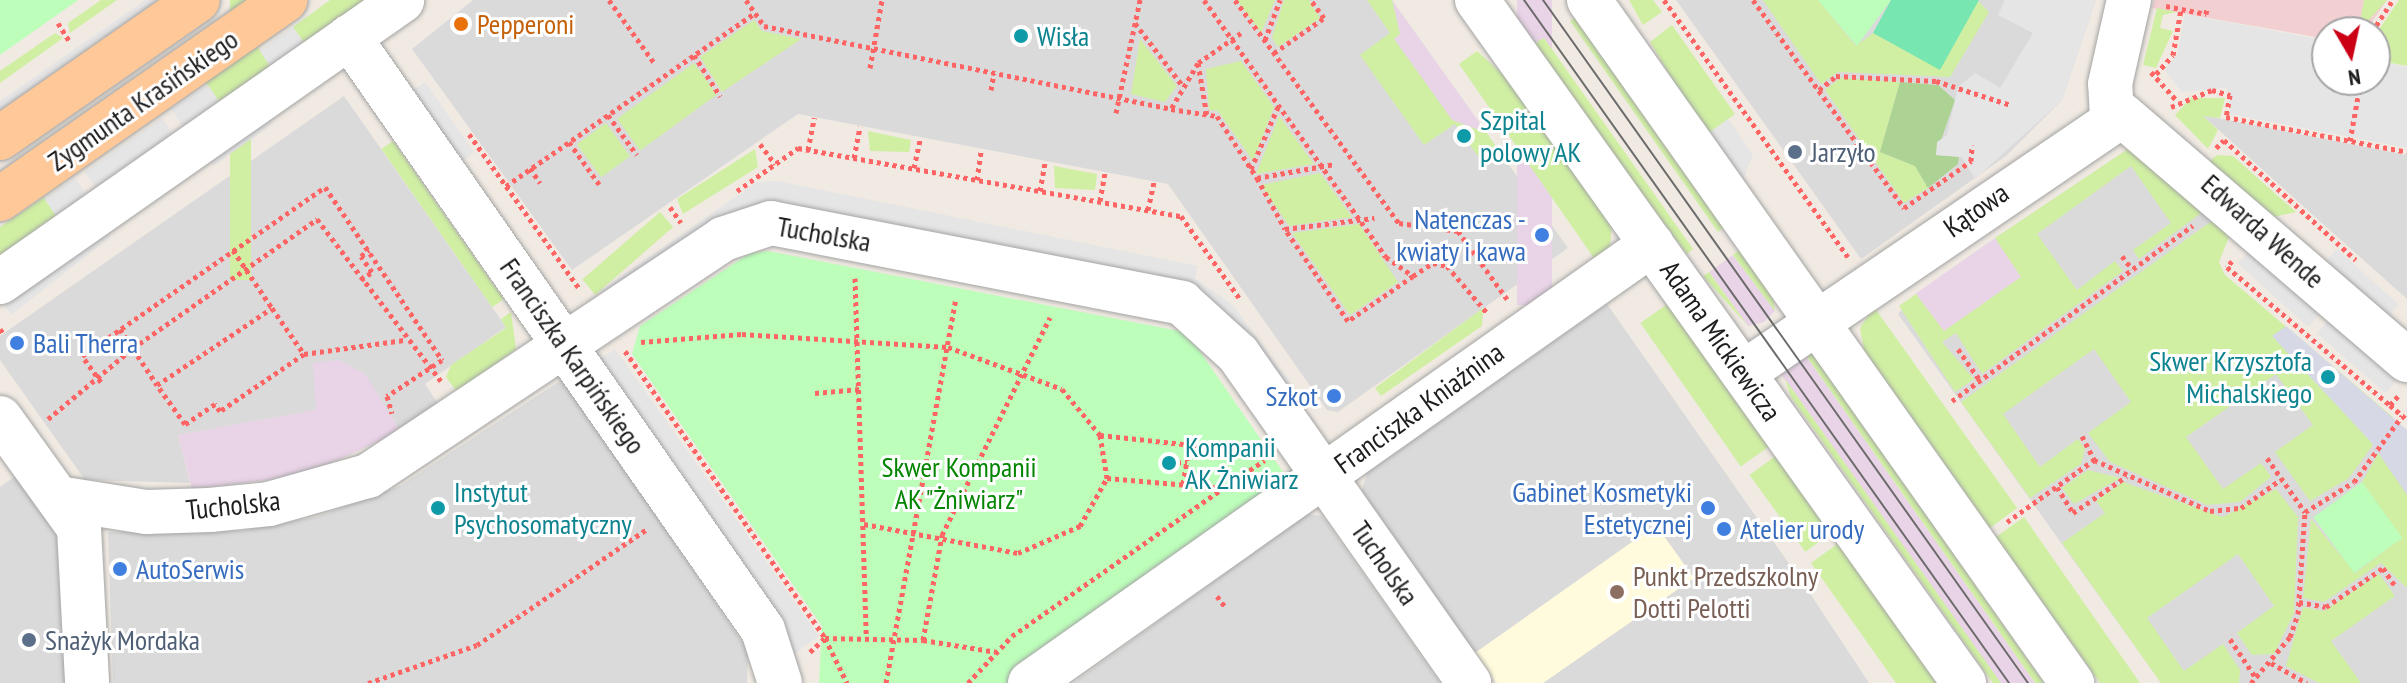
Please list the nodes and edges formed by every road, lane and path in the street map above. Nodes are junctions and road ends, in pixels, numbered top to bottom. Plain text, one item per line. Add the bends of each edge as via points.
1 (198, 0) edge
2 (285, 0) edge
3 (402, 0) edge
4 (609, 0) edge
5 (746, 0) edge
6 (882, 0) edge
7 (1140, 0) edge
8 (1204, 0) edge
9 (1235, 0) edge
10 (1280, 0) edge
11 (1311, 0) edge
12 (1477, 0) edge
13 (1589, 0) edge
14 (1664, 0) edge
15 (1753, 0) edge
16 (2129, 0) edge
17 (2159, 0) edge
18 (2207, 8) dead end
19 (2181, 9) junction
20 (755, 13) junction
21 (58, 23) dead end
22 (1135, 23) junction
23 (1241, 33) dead end
24 (349, 37) junction
25 (1232, 39) junction
26 (1264, 41) junction
27 (75, 49) dead end
28 (873, 49) junction
29 (1274, 53) junction
30 (694, 55) junction
31 (1198, 63) junction
32 (655, 64) dead end
33 (870, 68) dead end
34 (994, 73) junction
35 (2156, 74) dead end
36 (1182, 85) junction
37 (991, 90) dead end
38 (1819, 90) junction
39 (720, 96) dead end
40 (2358, 96) edge
41 (1119, 99) junction
42 (2011, 105) dead end
43 (1278, 106) junction
44 (1171, 109) junction
45 (1116, 113) dead end
46 (608, 115) junction
47 (1207, 116) junction
48 (814, 118) dead end
49 (2112, 118) junction
50 (2171, 121) dead end
51 (860, 127) dead end
52 (0, 138) edge
53 (920, 139) dead end
54 (2350, 141) junction
55 (569, 142) junction
56 (760, 144) dead end
57 (1972, 145) dead end
58 (808, 150) dead end
59 (981, 151) dead end
60 (2407, 152) edge
61 (637, 155) dead end
62 (854, 158) dead end
63 (1045, 163) dead end
64 (775, 164) dead end
65 (1335, 164) dead end
66 (1321, 167) junction
67 (530, 168) junction
68 (914, 168) dead end
69 (1251, 169) junction
70 (1105, 173) dead end
71 (1257, 178) junction
72 (977, 180) dead end
73 (1154, 182) dead end
74 (540, 183) dead end
75 (599, 184) dead end
76 (506, 186) dead end
77 (1040, 191) dead end
78 (0, 199) edge
79 (1100, 201) dead end
80 (670, 207) dead end
81 (1148, 210) dead end
82 (1374, 218) dead end
83 (1359, 220) junction
84 (2197, 222) dead end
85 (684, 227) dead end
86 (1285, 229) junction
87 (1652, 244) junction
88 (233, 250) junction
89 (369, 250) junction
90 (2122, 256) dead end
91 (854, 261) dead end
92 (245, 268) junction
93 (1856, 268) dead end
94 (2132, 269) junction
95 (1413, 276) junction
96 (361, 280) junction
97 (0, 282) edge
98 (959, 283) dead end
99 (1517, 291) dead end
100 (1503, 293) dead end
101 (1058, 302) dead end
102 (1484, 307) dead end
103 (272, 308) junction
104 (1493, 322) dead end
105 (1815, 322) junction
106 (120, 329) junction
107 (860, 338) junction
108 (404, 340) junction
109 (565, 344) junction
110 (948, 347) junction
111 (133, 348) junction
112 (1958, 349) dead end
113 (304, 354) junction
114 (2407, 360) edge
115 (426, 370) junction
116 (1022, 370) junction
117 (1743, 373) junction
118 (436, 375) dead end
119 (1980, 381) junction
120 (101, 382) junction
121 (157, 385) junction
122 (860, 389) junction
123 (815, 393) dead end
124 (1952, 401) dead end
125 (2390, 405) dead end
126 (391, 416) dead end
127 (0, 418) edge
128 (2405, 418) edge
129 (44, 422) dead end
130 (1100, 435) junction
131 (2082, 436) dead end
132 (1190, 442) junction
133 (2267, 458) dead end
134 (1298, 460) junction
135 (2094, 460) junction
136 (1177, 462) dead end
137 (1187, 463) junction
138 (2127, 476) junction
139 (1107, 478) junction
140 (2280, 480) junction
141 (1183, 484) junction
142 (2057, 487) junction
143 (1223, 488) junction
144 (64, 499) junction
145 (2034, 503) dead end
146 (677, 508) junction
147 (2305, 512) junction
148 (864, 524) junction
149 (910, 531) junction
150 (942, 535) junction
151 (2396, 587) dead end
152 (2299, 602) junction
153 (866, 637) junction
154 (825, 638) junction
155 (890, 639) junction
156 (2230, 639) dead end
157 (923, 640) junction
158 (997, 652) junction
159 (2271, 663) junction
160 (2254, 680) edge
161 (972, 681) edge
162 (87, 683) edge
163 (368, 683) edge
164 (780, 683) edge
165 (847, 683) edge
166 (886, 683) edge
167 (1030, 683) edge
168 (1469, 683) edge
169 (1964, 683) edge
170 (2072, 683) edge
171 (2307, 683) edge

1 - 52 main road, Zygmunta Krasińskiego
2 - 78 main road, Zygmunta Krasińskiego
3 - 24 street
4 - 32 path
5 - 20 path
6 - 28 path
7 - 22 path
8 - 25 path
9 - 26 path
10 - 26 path
11 - 29 path via 1324,18
12 - 87 street, Adama Mickiewicza
13 - 105 street
14 - 93 path
15 - 38 path
16 - 49 street via 2110,84
17 - 19 path
18 - 19 path via 2206,14
19 - 35 path via 2173,55
20 - 28 path via 764,26
20 - 30 path
21 - 27 path
22 - 36 path
22 - 41 path
23 - 25 path
24 - 97 street
24 - 109 street, Franciszka Karpińskiego
25 - 31 path
25 - 43 path
26 - 29 path
28 - 33 path
28 - 34 path
29 - 100 path via 1399,223 1458,231
30 - 39 path
30 - 46 path
31 - 36 path
31 - 47 path
34 - 37 path
34 - 41 path
36 - 44 path
38 - 42 path via 1836,76 1936,81
38 - 57 path via 1904,208 1971,161
40 - 54 path
41 - 44 path
41 - 45 path
43 - 66 path
43 - 69 path
44 - 47 path
46 - 55 path
46 - 61 path
47 - 69 path via 1217,116
48 - 58 path
49 - 105 street, Kątowa
49 - 114 street, Edwarda Wende via 2133,117
50 - 54 path via 2177,101 2212,90 2230,95 2226,117
51 - 62 path
53 - 68 path
54 - 60 path
55 - 67 path
55 - 75 path
56 - 64 path
59 - 72 path
63 - 77 path
65 - 66 path
66 - 71 path
66 - 83 path
67 - 74 path
67 - 76 path
69 - 71 path
70 - 79 path
71 - 86 path
73 - 81 path
80 - 85 path
82 - 83 path
83 - 86 path
83 - 95 path via 1386,257
84 - 94 path
86 - 95 path via 1348,321
87 - 117 street, Adama Mickiewicza
87 - 134 street, Franciszka Kniaźnina
88 - 89 path via 325,187
88 - 92 path
88 - 106 path
89 - 96 path via 361,256 372,272
89 - 115 path via 442,360
90 - 94 path
91 - 107 path
92 - 96 path via 317,219
92 - 103 path
92 - 111 path
94 - 119 path
95 - 102 path via 1433,263 1447,266
96 - 108 path
98 - 110 path
99 - 104 path
101 - 116 path
103 - 113 path
103 - 121 path
105 - 117 street, Kątowa
105 - 170 street
106 - 111 path
106 - 120 path via 82,356
107 - 110 path
107 - 122 path
107 - 154 path via 742,334 620,343
108 - 113 path
108 - 115 path
109 - 134 street, Tucholska via 723,239 748,225 771,223 1182,303 1238,354
109 - 144 street, Tucholska via 457,422 329,491 269,504 146,512
109 - 146 street, Franciszka Karpińskiego
110 - 116 path
110 - 149 path
111 - 120 path
111 - 121 path
112 - 119 path
113 - 121 path via 220,411 215,404 185,424
115 - 118 path
115 - 126 path via 387,396
116 - 130 path via 1062,389
116 - 150 path
117 - 169 street, Adama Mickiewicza
119 - 124 path
120 - 129 path
122 - 123 path
122 - 148 path
125 - 128 path
127 - 144 street
128 - 147 path via 2354,482
130 - 132 path
130 - 139 path
131 - 135 path
132 - 134 path
132 - 137 path
133 - 140 path
134 - 143 path
134 - 167 street, Franciszka Kniaźnina
134 - 168 street, Tucholska
135 - 138 path
135 - 142 path
136 - 137 path
137 - 141 path
138 - 140 path via 2226,513
138 - 142 path via 2073,513
139 - 141 path
139 - 150 path via 1080,526 1040,547 993,554
140 - 147 path
141 - 143 path
142 - 145 path
143 - 158 path
144 - 162 street via 84,551
146 - 163 path via 477,645
146 - 164 street, Franciszka Karpińskiego via 772,646
147 - 152 path
148 - 149 path
148 - 153 path
149 - 150 path
149 - 155 path
150 - 157 path
151 - 152 path via 2383,568 2326,607
152 - 159 path via 2290,637
153 - 154 path
153 - 155 path
154 - 165 path
155 - 157 path
155 - 166 path
156 - 160 path
157 - 158 path
158 - 161 path
159 - 160 path
159 - 171 path

